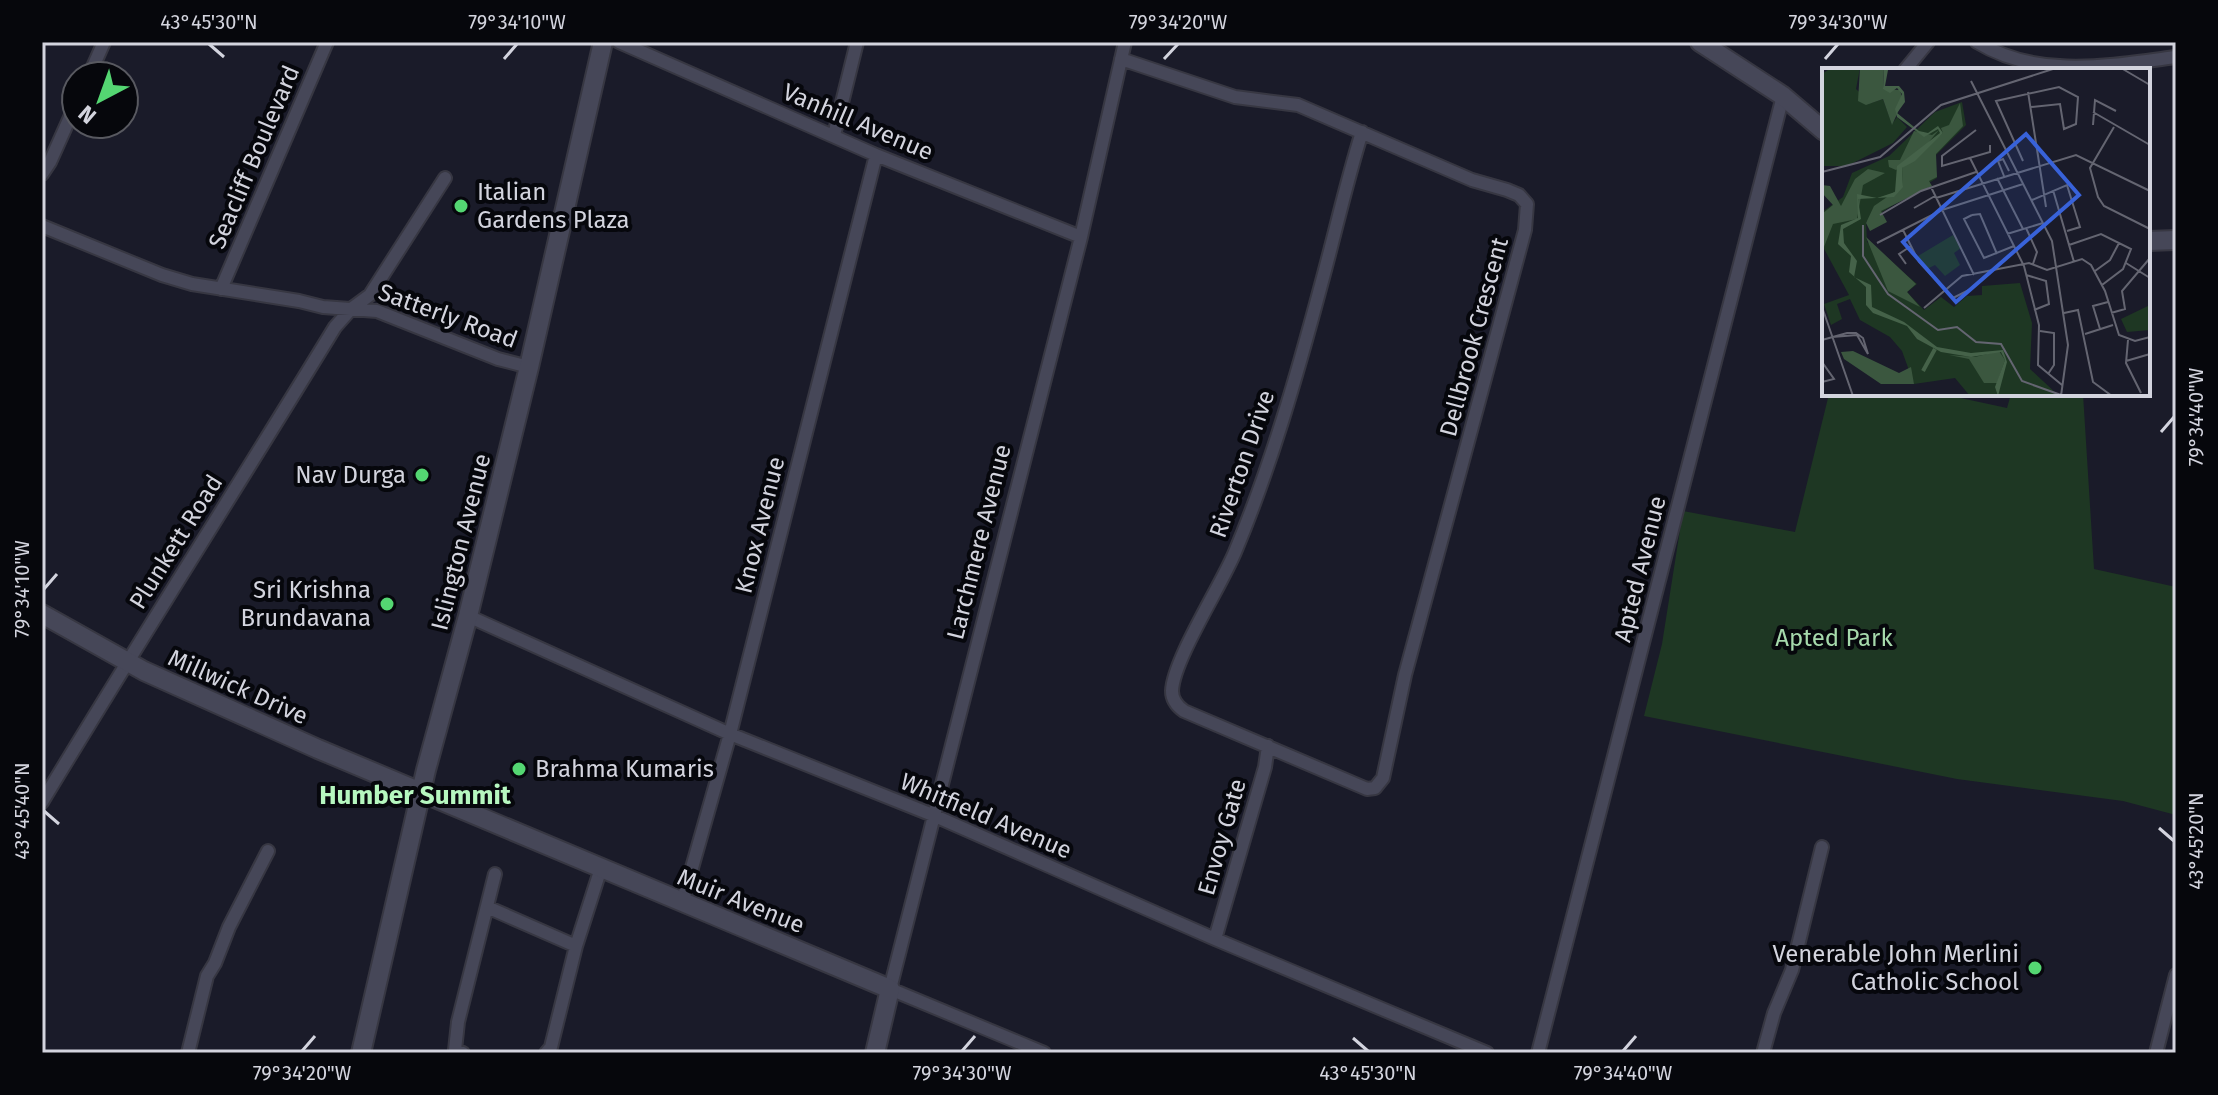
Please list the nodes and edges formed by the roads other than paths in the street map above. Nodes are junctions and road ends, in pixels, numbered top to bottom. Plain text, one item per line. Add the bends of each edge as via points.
1 (327, 42) edge
2 (603, 42) edge
3 (619, 42) edge
4 (857, 42) edge
5 (1125, 42) edge
6 (1700, 42) edge
7 (1928, 42) edge
8 (1977, 42) edge
9 (2176, 57) edge
10 (1121, 59) junction
11 (1907, 68) edge
12 (1783, 96) junction
13 (1822, 129) edge
14 (1362, 132) junction
15 (834, 135) junction
16 (60, 140) edge
17 (876, 155) junction
18 (42, 174) edge
19 (445, 178) dead end
20 (42, 226) edge
21 (1081, 237) junction
22 (2176, 240) edge
23 (2150, 241) edge
24 (221, 289) junction
25 (351, 309) junction
26 (529, 367) junction
27 (42, 614) edge
28 (468, 616) junction
29 (127, 662) junction
30 (730, 734) junction
31 (1268, 746) junction
32 (421, 793) junction
33 (42, 802) edge
34 (935, 816) junction
35 (1822, 847) dead end
36 (268, 851) dead end
37 (601, 868) junction
38 (495, 874) dead end
39 (682, 903) junction
40 (487, 907) junction
41 (1215, 939) junction
42 (576, 946) junction
43 (2176, 975) edge
44 (890, 989) junction
45 (188, 1053) edge
46 (361, 1053) edge
47 (463, 1053) edge
48 (546, 1053) edge
49 (875, 1053) edge
50 (1044, 1053) edge
51 (1487, 1053) edge
52 (1538, 1053) edge
53 (1763, 1053) edge
54 (2156, 1053) edge

1 - 24 street, Seacliff Boulevard
2 - 26 street, Islington Avenue
3 - 15 street, Vanhill Avenue
4 - 15 street
5 - 10 street, Larchmere Avenue
6 - 12 street
7 - 11 street
8 - 9 street via 1998,54 2048,67
10 - 14 street, Dellbrook Crescent via 1235,97 1298,105
10 - 21 street, Larchmere Avenue
12 - 13 street
12 - 52 street, Apted Avenue
14 - 31 street, Riverton Drive via 1262,486 1172,688 1173,699 1184,711
14 - 31 street, Dellbrook Crescent via 1519,195 1528,217 1405,675 1383,778 1375,788 1361,788
15 - 17 street, Vanhill Avenue
16 - 18 street
17 - 21 street, Vanhill Avenue
17 - 30 street, Knox Avenue
19 - 25 street, Plunkett Road via 370,295
20 - 24 street, Satterly Road via 162,275
21 - 34 street, Larchmere Avenue
22 - 23 street
24 - 25 street, Satterly Road
25 - 26 street, Satterly Road via 377,311
25 - 29 street, Plunkett Road
26 - 28 street, Islington Avenue
27 - 29 street, Millwick Drive
28 - 30 street, Whitfield Avenue
28 - 32 street, Islington Avenue
29 - 32 street, Millwick Drive
29 - 33 street, Plunkett Road
30 - 34 street, Whitfield Avenue
30 - 39 street, Knox Avenue
31 - 41 street, Envoy Gate
32 - 37 street, Muir Avenue
32 - 46 street, Islington Avenue
34 - 41 street, Whitfield Avenue
34 - 44 street, Larchmere Avenue
35 - 53 street via 1792,970
36 - 45 street via 209,969
37 - 39 street, Muir Avenue
37 - 42 street
38 - 40 street
39 - 44 street, Muir Avenue
40 - 42 street
40 - 47 street via 458,1022 455,1050
41 - 51 street, Whitfield Avenue
42 - 48 street
43 - 54 street
44 - 49 street, Larchmere Avenue
44 - 50 street, Muir Avenue

